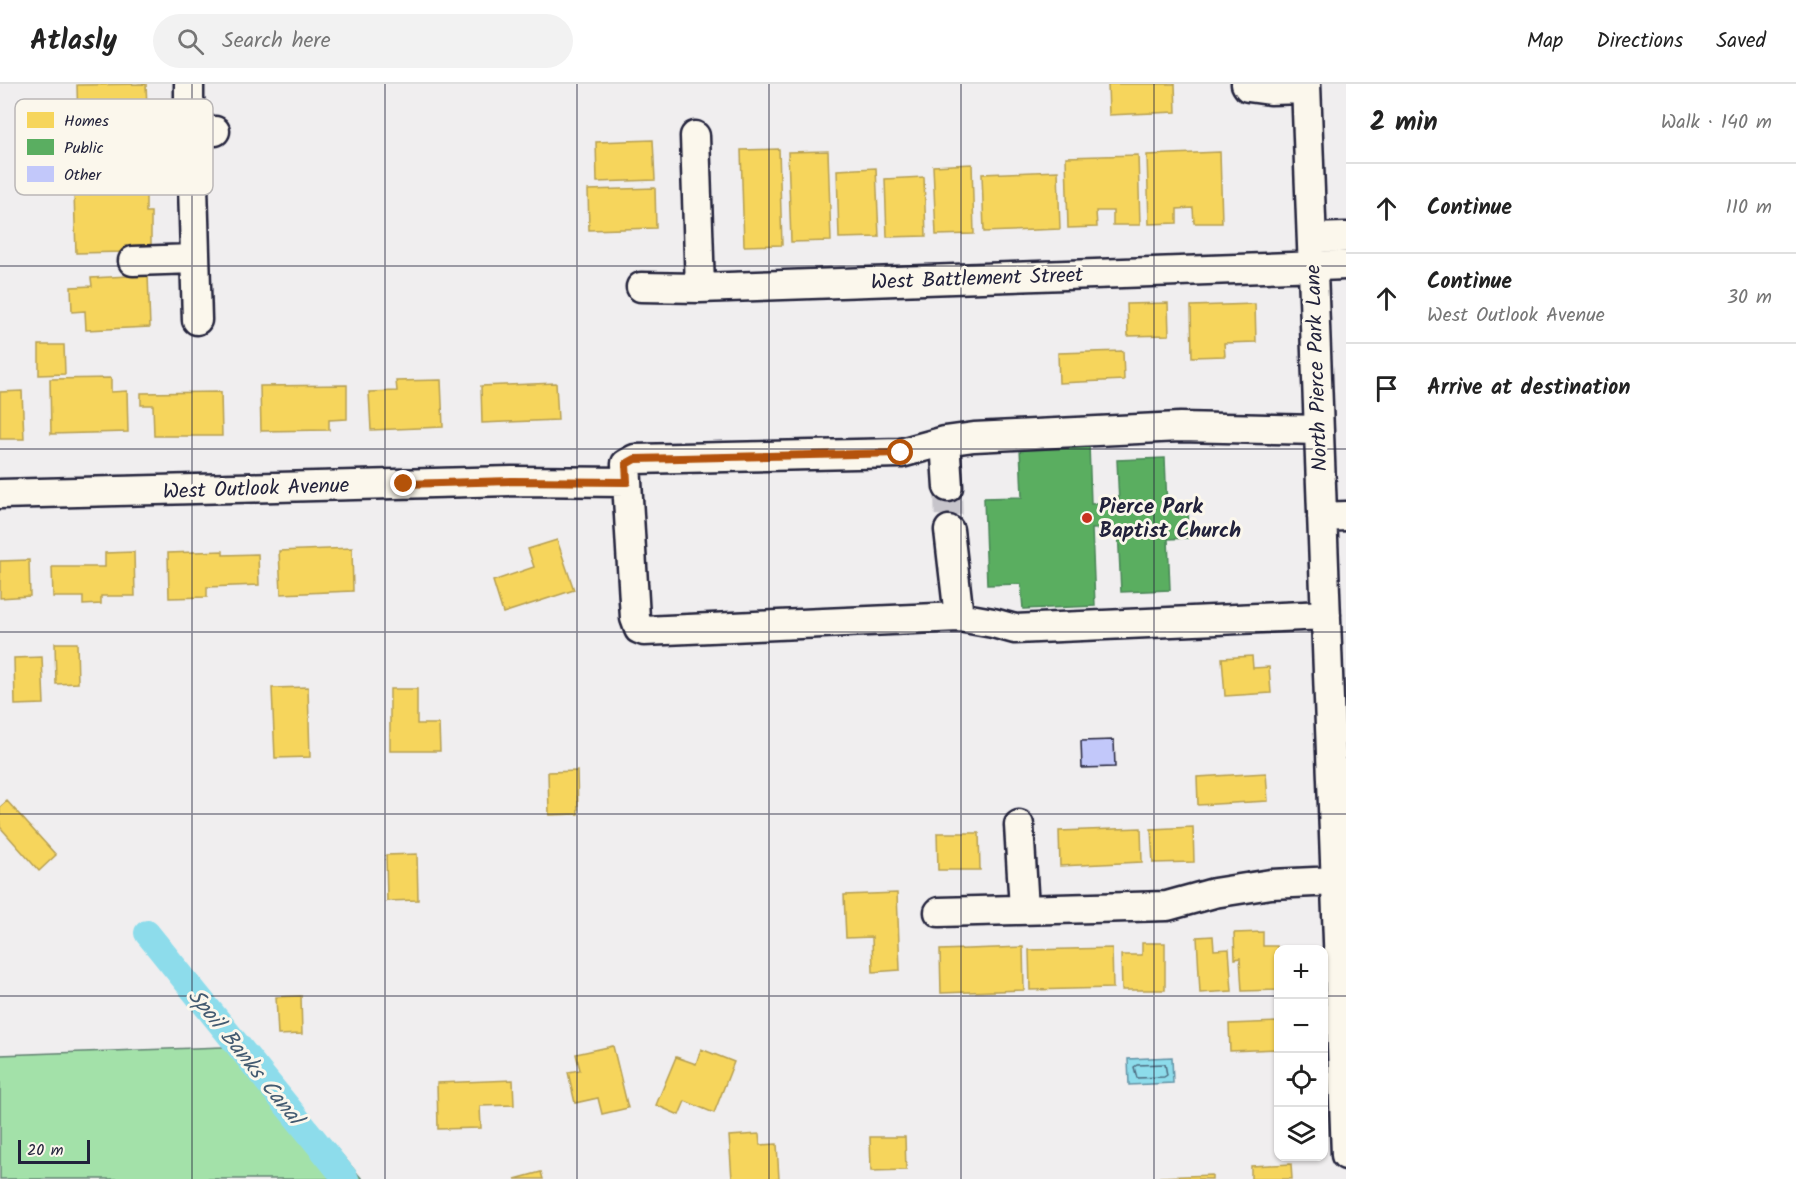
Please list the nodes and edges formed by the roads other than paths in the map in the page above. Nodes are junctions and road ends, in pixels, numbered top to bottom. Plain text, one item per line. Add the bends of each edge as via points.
1 (189, 84) edge
2 (1246, 84) edge
3 (1306, 86) edge
4 (190, 99) edge
5 (695, 136) dead end
6 (193, 195) edge
7 (1346, 237) edge
8 (1312, 251) junction
9 (195, 259) junction
10 (133, 261) dead end
11 (1346, 265) edge
12 (641, 287) dead end
13 (700, 288) junction
14 (196, 320) dead end
15 (1319, 430) junction
16 (945, 441) junction
17 (627, 482) junction
18 (948, 487) tunnel mouth
19 (0, 494) edge
20 (1334, 516) edge
21 (950, 530) tunnel mouth
22 (1326, 615) junction
23 (959, 617) junction
24 (1337, 684) edge
25 (1019, 825) dead end
26 (1335, 881) junction
27 (1024, 909) junction
28 (939, 912) dead end
29 (1346, 1136) edge
30 (1346, 1155) edge

1 - 4 street
2 - 3 street via 1270,90
3 - 8 street, North Pierce Park Lane
5 - 13 street
6 - 9 street
7 - 8 street
8 - 11 street
8 - 13 street, West Battlement Street
8 - 15 street, North Pierce Park Lane
9 - 10 street
9 - 14 street
12 - 13 street, West Battlement Street
15 - 16 street via 1180,427
15 - 20 street, North Pierce Park Lane
16 - 17 street via 901,453 635,459 626,464
16 - 18 street
17 - 19 street, West Outlook Avenue via 512,481
17 - 23 street via 635,618 639,629
20 - 22 street, North Pierce Park Lane
21 - 23 street
22 - 23 street via 1015,629
22 - 24 street, North Pierce Park Lane
24 - 26 street, North Pierce Park Lane
25 - 27 street
26 - 27 street via 1259,885 1214,892 1167,906
26 - 29 street, North Pierce Park Lane
27 - 28 street
29 - 30 street, North Pierce Park Lane

